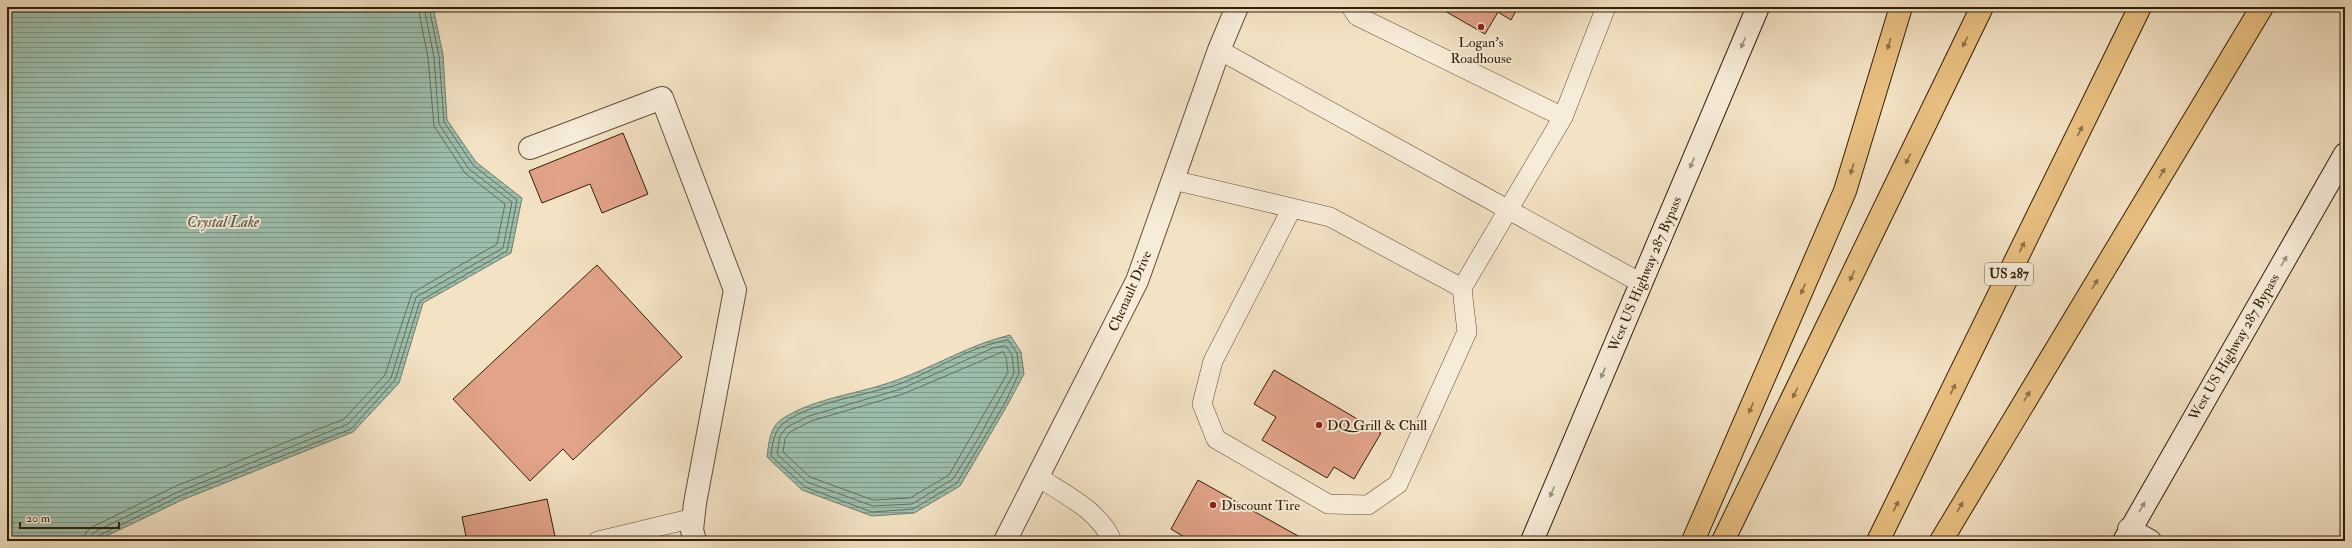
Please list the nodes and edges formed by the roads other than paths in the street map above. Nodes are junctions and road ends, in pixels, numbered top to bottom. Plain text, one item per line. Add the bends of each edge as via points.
1 (1237, 7) edge
2 (1351, 7) edge
3 (1606, 7) edge
4 (1758, 7) edge
5 (1901, 7) edge
6 (1982, 7) edge
7 (2140, 7) edge
8 (2262, 7) edge
9 (1219, 50) junction
10 (1563, 117) junction
11 (530, 148) dead end
12 (2345, 154) edge
13 (1173, 180) junction
14 (1292, 208) junction
15 (1509, 210) junction
16 (1641, 283) junction
17 (1462, 288) junction
18 (1038, 477) junction
19 (694, 518) junction
20 (2127, 535) edge
21 (598, 541) edge
22 (695, 541) edge
23 (1005, 541) edge
24 (1112, 541) edge
25 (1532, 541) edge
26 (1693, 541) edge
27 (1723, 541) edge
28 (1878, 541) edge
29 (1941, 541) edge
30 (2150, 541) edge

1 - 9 street, Chenault Drive
2 - 10 lane via 1358,16
3 - 10 lane
4 -> 16 street, West US Highway 287 Bypass
5 -> 26 highway via 1845,191
6 -> 27 highway
28 -> 7 highway, US 287
29 -> 8 highway
9 - 13 street, Chenault Drive
9 - 15 lane
10 - 15 lane
11 - 19 street via 662,98 735,290
20 -> 12 street, West US Highway 287 Bypass
13 - 14 lane
13 - 18 street, Chenault Drive via 1137,281
14 - 17 lane via 1330,217
14 - 17 lane via 1213,361 1202,404 1216,439 1328,504 1368,504 1398,484 1467,332
15 - 16 lane
15 - 17 lane
16 -> 25 street, West US Highway 287 Bypass
18 - 23 street, Chenault Drive
18 - 24 lane via 1079,503 1107,529
19 - 21 lane
19 - 22 street via 692,530
20 - 30 street

